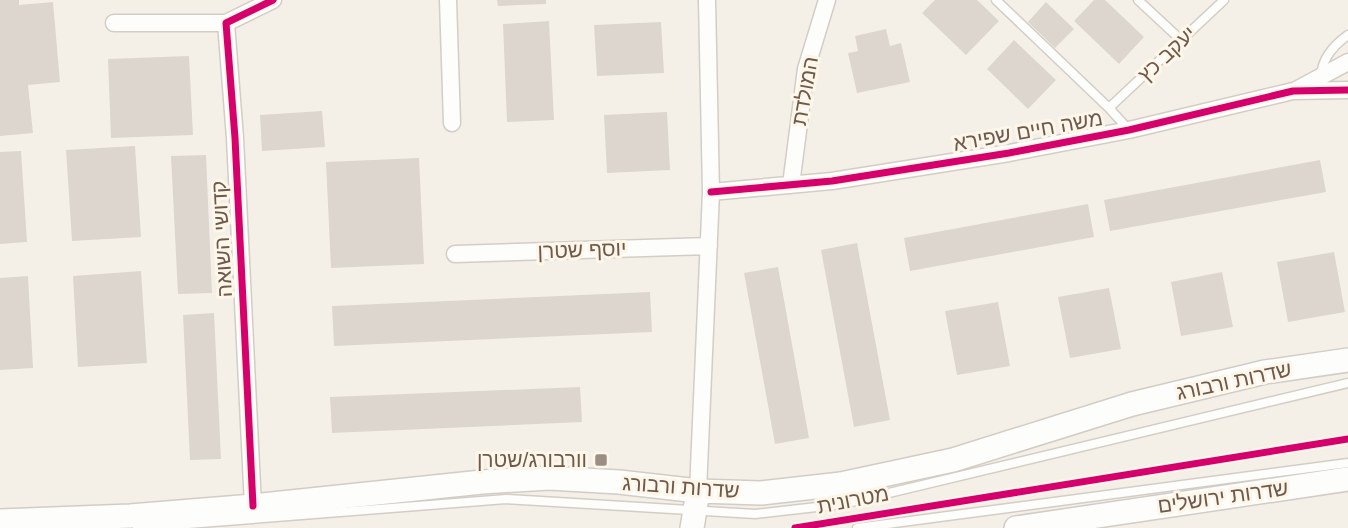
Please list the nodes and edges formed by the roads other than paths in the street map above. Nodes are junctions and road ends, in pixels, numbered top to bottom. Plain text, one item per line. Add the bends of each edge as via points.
1 (274, 0) edge
2 (448, 0) edge
3 (707, 0) edge
4 (827, 0) edge
5 (996, 0) edge
6 (1138, 0) edge
7 (1224, 0) edge
8 (114, 23) dead end
9 (226, 23) junction
10 (1348, 35) edge
11 (1181, 40) junction
12 (1348, 62) edge
13 (1321, 76) junction
14 (1348, 90) edge
15 (1293, 92) junction
16 (1109, 108) junction
17 (452, 123) dead end
18 (1129, 130) junction
19 (791, 185) junction
20 (711, 192) junction
21 (709, 246) junction
22 (455, 254) dead end
23 (1348, 360) edge
24 (1348, 383) edge
25 (1348, 463) edge
26 (1348, 479) edge
27 (253, 506) junction
28 (695, 510) edge
29 (0, 521) edge
30 (135, 525) edge
31 (857, 528) edge
32 (1016, 528) edge

1 - 9 street
2 - 17 street
3 - 20 street
4 - 19 street, המולדת via 806,69
5 - 16 lane
6 - 11 lane
7 - 11 lane, יעקב כץ
8 - 9 street
9 - 27 street, קדושי השואה
10 - 13 lane via 1330,51
11 - 16 lane, יעקב כץ
12 - 13 street, משה חיים שפירא
13 - 15 street, משה חיים שפירא
14 - 15 street, משה חיים שפירא
15 - 18 street, משה חיים שפירא
16 - 18 lane
18 - 19 street, משה חיים שפירא
19 - 20 street, משה חיים שפירא
20 - 21 street
21 - 22 street, יוסף שטרן
21 - 28 street
23 - 28 main road, שדרות ורבורג via 1265,372 1132,404 898,473 761,493
24 - 28 lane, מטרונית via 843,504 755,514
25 - 31 lane, מטרונית
26 - 32 main road, שדרות ירושלים
27 - 28 main road, שדרות ורבורג via 549,478 619,482
27 - 30 main road, שדרות ורבורג
28 - 30 lane, מטרונית via 506,499
29 - 30 main road, שדרות ורבורג

